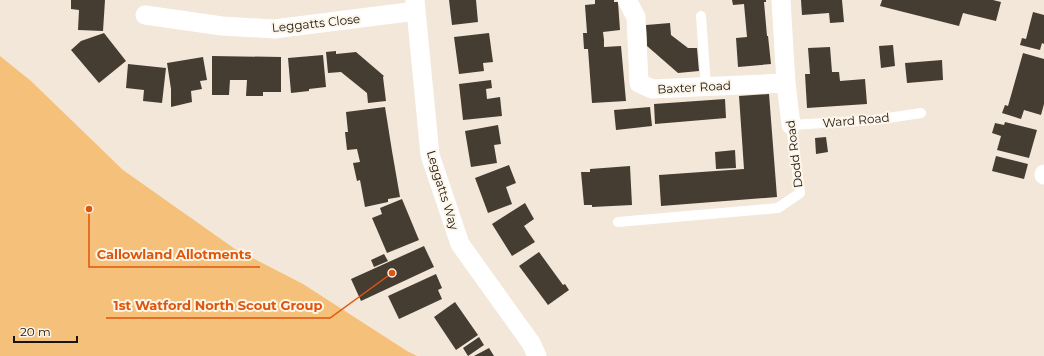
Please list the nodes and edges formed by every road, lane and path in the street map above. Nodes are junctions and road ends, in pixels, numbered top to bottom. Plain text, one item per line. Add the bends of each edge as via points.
1 (627, 0) edge
2 (781, 0) edge
3 (416, 6) edge
4 (145, 15) dead end
5 (701, 16) dead end
6 (786, 82) junction
7 (706, 86) junction
8 (921, 113) dead end
9 (791, 125) junction
10 (618, 222) dead end
11 (537, 356) edge

1 - 7 street, Baxter Road via 636,17 639,82 652,89
2 - 6 street, Dodd Road
3 - 4 street, Leggatts Close via 274,29 222,26
3 - 11 street, Leggatts Way via 430,155 460,244 531,343
5 - 7 lane
6 - 7 street, Baxter Road
6 - 9 street, Dodd Road
8 - 9 lane, Ward Road via 875,120
9 - 10 lane, Dodd Road via 800,193 778,208

